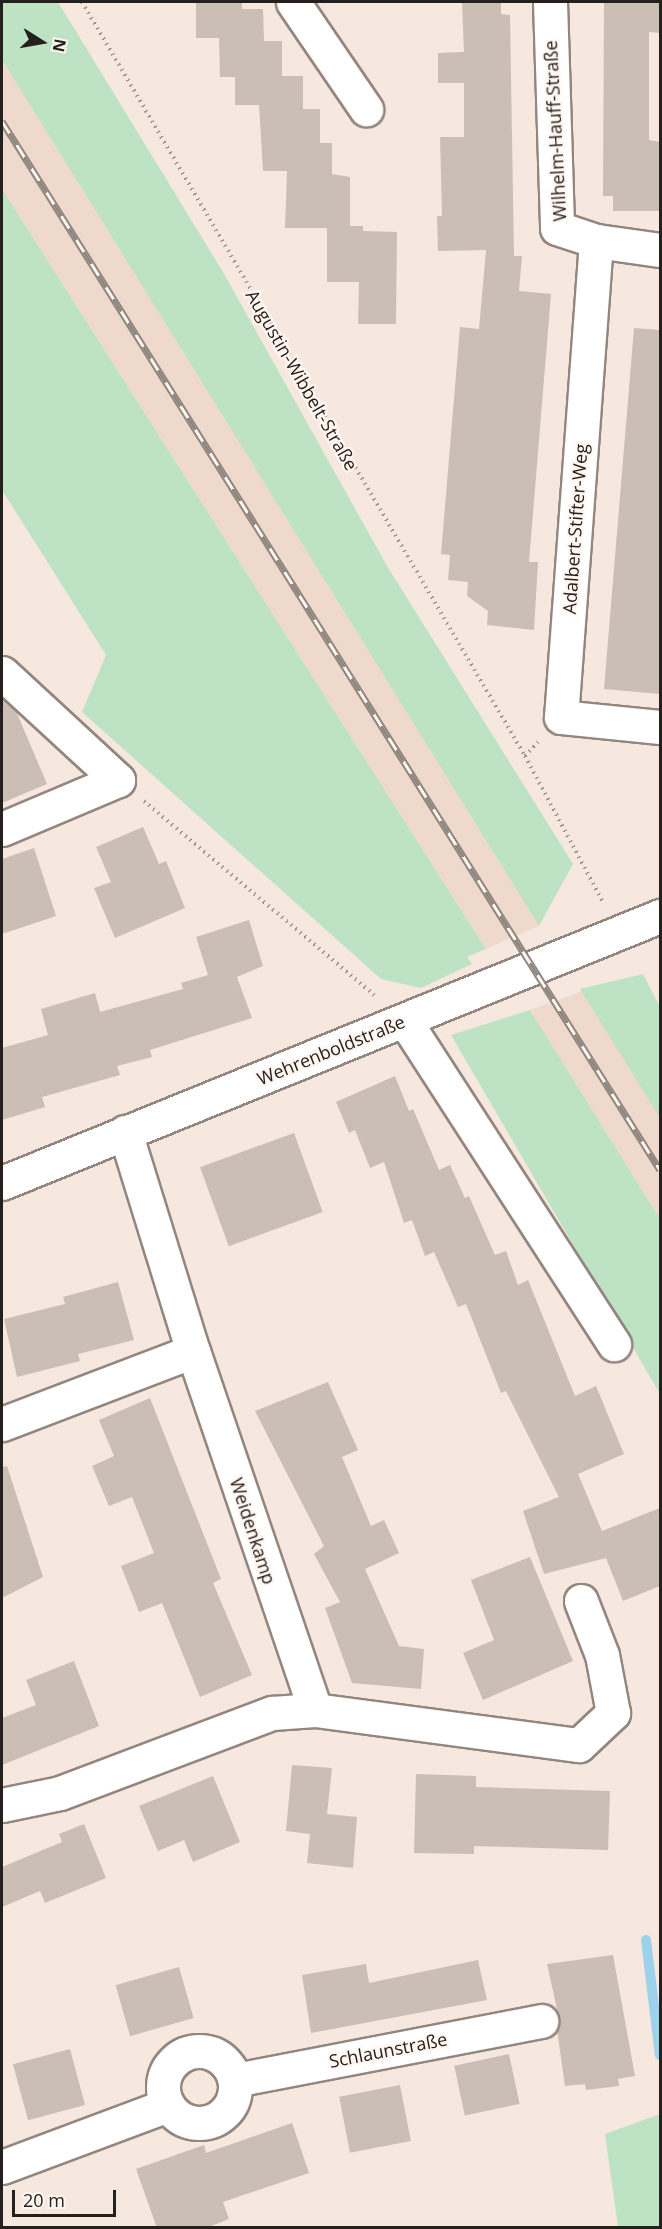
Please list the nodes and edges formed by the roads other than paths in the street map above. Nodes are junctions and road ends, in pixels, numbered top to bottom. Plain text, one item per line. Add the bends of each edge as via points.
1 (293, 2) edge
2 (550, 2) edge
3 (366, 110) dead end
4 (596, 242) junction
5 (660, 250) edge
6 (2, 673) edge
7 (660, 727) edge
8 (2, 829) edge
9 (660, 916) edge
10 (405, 1021) junction
11 (125, 1132) junction
12 (2, 1183) edge
13 (614, 1344) dead end
14 (193, 1351) junction
15 (2, 1424) edge
16 (582, 1601) dead end
17 (315, 1710) junction
18 (2, 1805) edge
19 (541, 2021) dead end
20 (235, 2080) junction
21 (168, 2104) junction
22 (2, 2167) edge

1 - 3 street
2 - 4 street, Wilhelm-Hauff-Straße via 556,228
4 - 5 street, Wilhelm-Hauff-Straße
4 - 7 street, Adalbert-Stifter-Weg via 561,717
6 - 8 street via 118,780
9 - 10 street, Wehrenboldstraße
10 - 11 street, Wehrenboldstraße
10 - 13 street
11 - 12 street, Wehrenboldstraße
11 - 14 street, Weidenkamp
14 - 15 street
14 - 17 street, Weidenkamp
16 - 17 street via 602,1655 613,1713 579,1745
17 - 18 street via 272,1713 60,1793
19 - 20 street, Schlaunstraße
20 - 21 street via 230,2105 210,2121 186,2120
20 - 21 street via 229,2065 217,2055 202,2050 187,2052 173,2061 165,2074 163,2090
21 - 22 street

